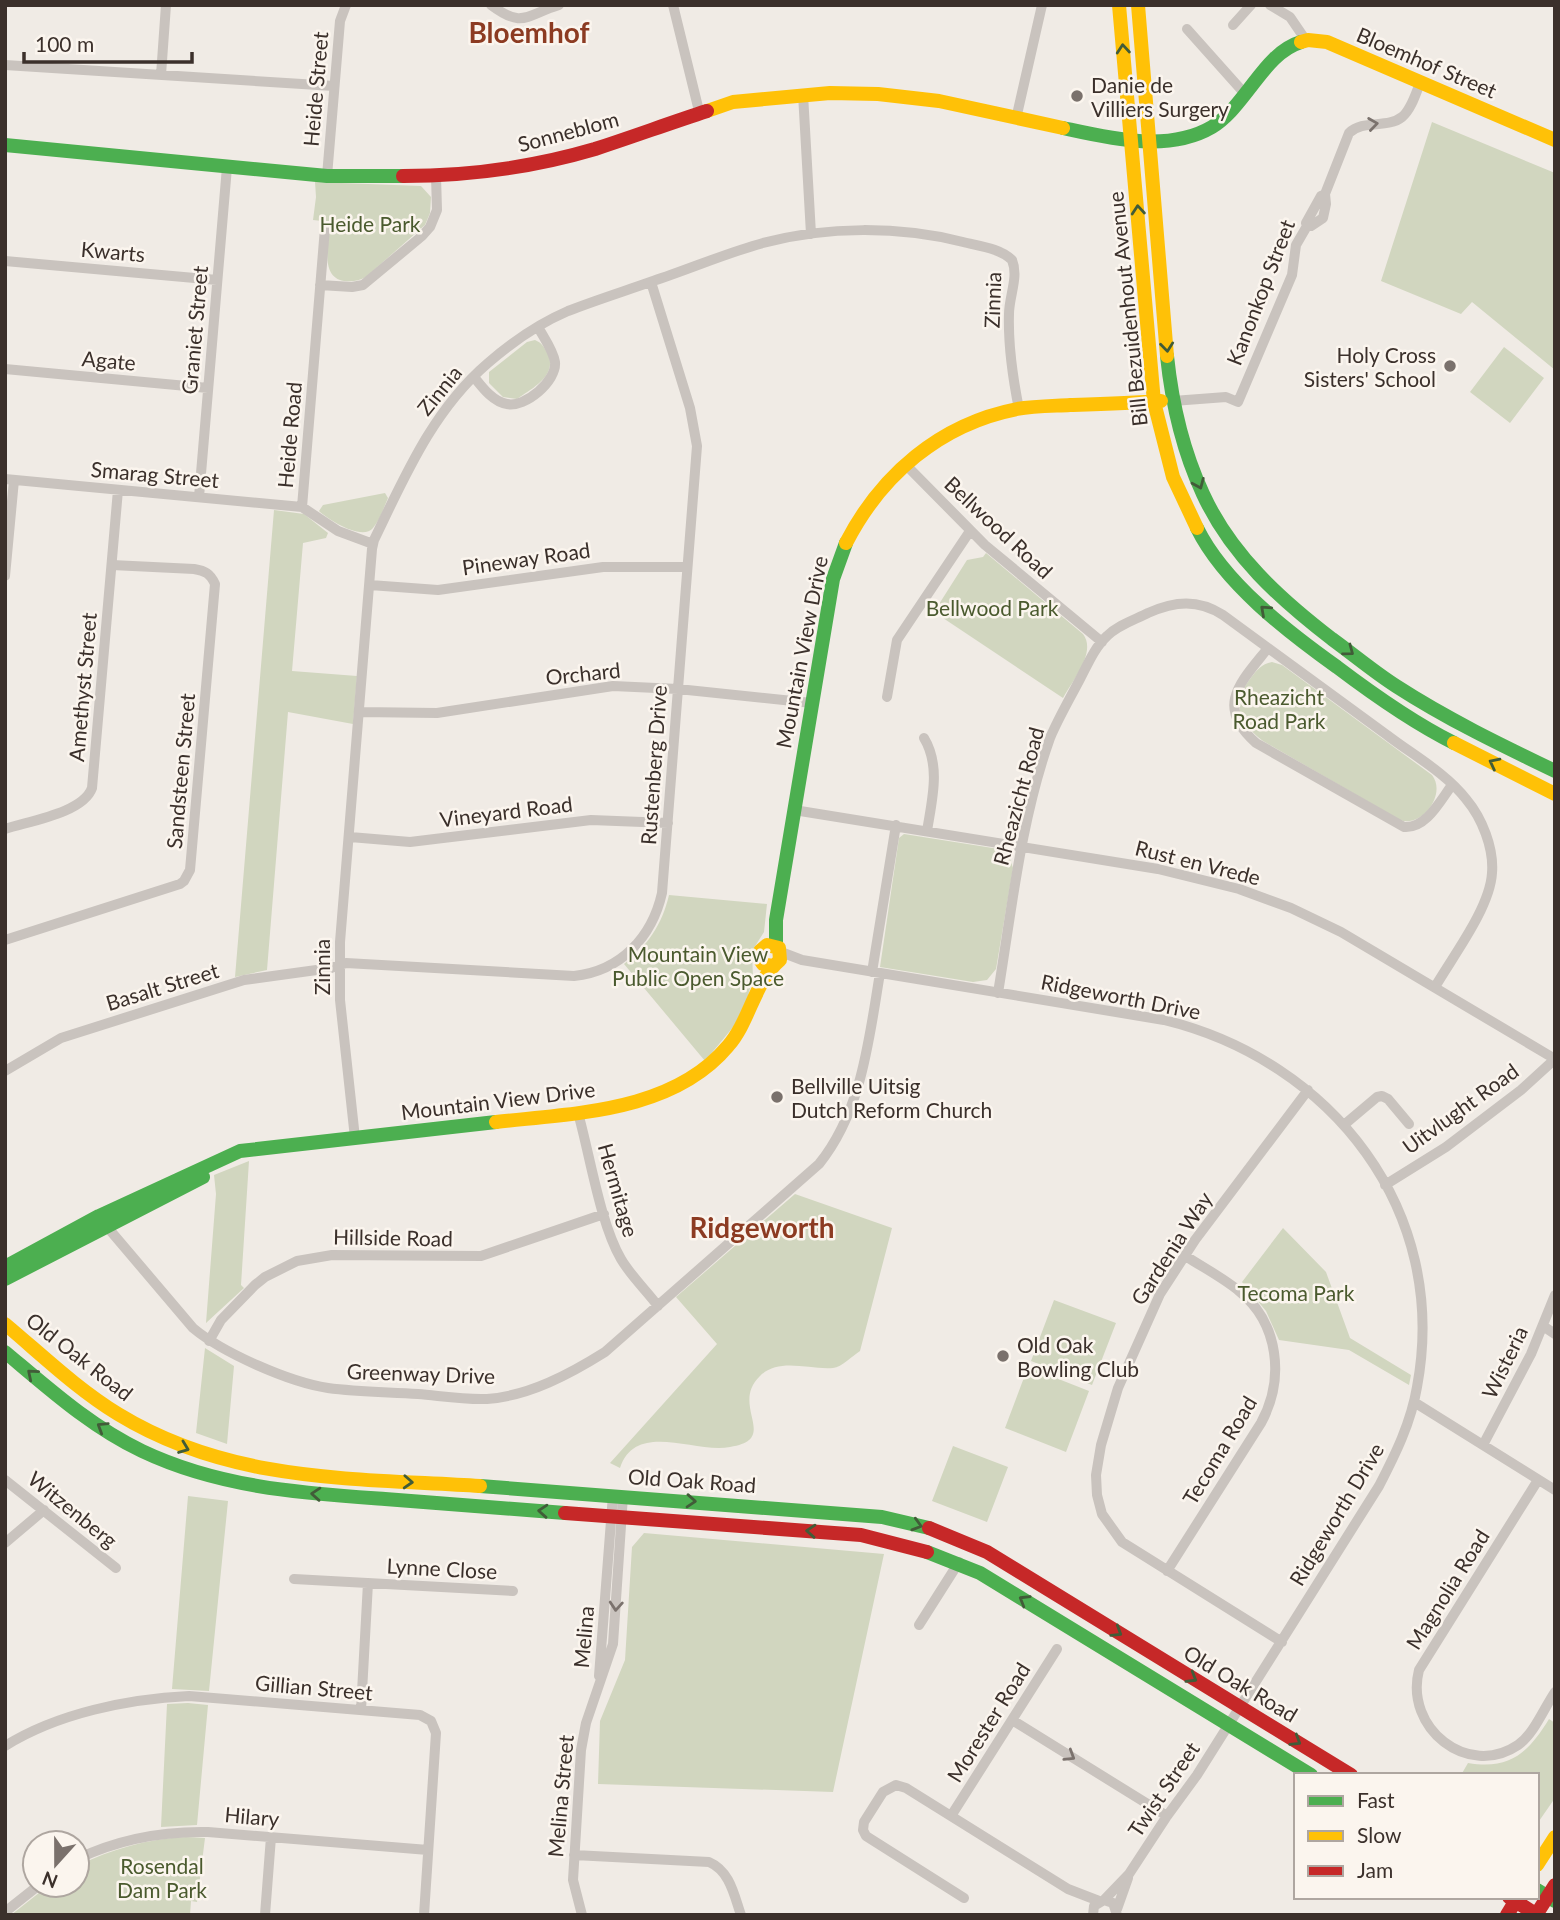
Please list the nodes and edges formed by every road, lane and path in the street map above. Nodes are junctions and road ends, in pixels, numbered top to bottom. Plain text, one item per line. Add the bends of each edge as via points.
1 (166, 5) edge
2 (346, 5) edge
3 (491, 5) edge
4 (559, 5) edge
5 (673, 5) edge
6 (1042, 5) edge
7 (1119, 5) edge
8 (1138, 5) edge
9 (1251, 5) edge
10 (1270, 5) edge
11 (1233, 24) dead end
12 (1187, 29) dead end
13 (1305, 39) junction
14 (5, 65) edge
15 (161, 75) junction
16 (1420, 83) junction
17 (334, 86) junction
18 (803, 94) junction
19 (1245, 94) junction
20 (699, 111) junction
21 (1016, 119) junction
22 (1555, 140) edge
23 (1132, 141) junction
24 (1151, 141) junction
25 (5, 145) edge
26 (227, 167) junction
27 (327, 176) junction
28 (436, 176) junction
29 (325, 228) dead end
30 (811, 234) junction
31 (5, 261) edge
32 (217, 280) junction
33 (651, 282) junction
34 (320, 285) junction
35 (538, 327) junction
36 (5, 369) edge
37 (474, 377) junction
38 (208, 388) junction
39 (1173, 401) junction
40 (1154, 402) junction
41 (1019, 408) junction
42 (905, 464) junction
43 (10, 479) edge
44 (118, 490) junction
45 (199, 497) junction
46 (302, 507) junction
47 (970, 531) junction
48 (373, 544) junction
49 (112, 565) junction
50 (687, 567) junction
51 (5, 576) edge
52 (370, 585) junction
53 (1102, 642) junction
54 (1268, 648) junction
55 (678, 688) junction
56 (887, 697) dead end
57 (811, 703) junction
58 (360, 712) junction
59 (924, 738) dead end
60 (1555, 771) edge
61 (1452, 785) junction
62 (1555, 794) edge
63 (794, 810) junction
64 (668, 823) junction
65 (896, 825) junction
66 (5, 829) edge
67 (927, 831) junction
68 (350, 837) junction
69 (1022, 847) junction
70 (5, 940) edge
71 (772, 956) junction
72 (339, 965) junction
73 (876, 973) junction
74 (1435, 986) junction
75 (998, 993) junction
76 (1555, 1059) edge
77 (5, 1071) edge
78 (1308, 1090) junction
79 (578, 1113) junction
80 (1345, 1124) junction
81 (1409, 1124) dead end
82 (355, 1138) junction
83 (1385, 1185) junction
84 (604, 1214) junction
85 (103, 1222) junction
86 (1184, 1255) junction
87 (5, 1267) edge
88 (5, 1279) edge
89 (1555, 1295) edge
90 (658, 1306) junction
91 (5, 1324) edge
92 (1543, 1326) junction
93 (1555, 1334) edge
94 (209, 1341) junction
95 (5, 1352) edge
96 (1414, 1402) junction
97 (1483, 1445) junction
98 (5, 1479) edge
99 (1538, 1480) junction
100 (1555, 1490) edge
101 (618, 1495) junction
102 (44, 1510) junction
103 (616, 1516) junction
104 (5, 1543) edge
105 (959, 1562) junction
106 (116, 1568) dead end
107 (1167, 1571) junction
108 (294, 1579) dead end
109 (368, 1583) junction
110 (513, 1591) dead end
111 (919, 1625) dead end
112 (1282, 1642) junction
113 (1057, 1649) dead end
114 (599, 1681) joint
115 (1555, 1692) edge
116 (1241, 1707) junction
117 (361, 1710) junction
118 (1012, 1720) junction
119 (1229, 1725) junction
120 (5, 1746) edge
121 (1308, 1773) edge
122 (1348, 1773) edge
123 (951, 1816) junction
124 (1167, 1816) junction
125 (271, 1837) junction
126 (1555, 1837) edge
127 (428, 1850) junction
128 (91, 1854) edge
129 (574, 1855) junction
130 (1539, 1862) edge
131 (1129, 1874) junction
132 (1068, 1889) junction
133 (1548, 1893) edge
134 (964, 1898) dead end
135 (21, 1899) edge
136 (1514, 1899) edge
137 (1101, 1900) junction
138 (5, 1912) edge
139 (1118, 1913) edge
140 (1093, 1914) edge
141 (1536, 1914) edge
142 (265, 1915) edge
143 (424, 1915) edge
144 (582, 1915) edge
145 (741, 1915) edge
146 (1507, 1915) edge

1 - 15 street
2 - 17 street, Heide Street via 340,21
3 - 4 street via 519,20
5 - 20 street
6 - 21 street
23 -> 7 main road, Bill Bezuidenhout Avenue
8 - 24 main road, Bill Bezuidenhout Avenue
9 - 11 street
10 - 13 street via 1290,17
12 - 19 street
13 - 16 main road, Bloemhof Street via 1327,42
13 - 19 main road via 1286,47
14 - 15 street
15 - 17 street
16 - 22 main road, Bloemhof Street
39 -> 16 street, Kanonkop Street via 1226,397 1238,401 1292,275 1297,239 1325,194 1349,133 1357,127 1402,118
17 - 27 street, Heide Street
18 - 20 main road, Sonneblom
18 - 21 main road, Sonneblom via 897,96
18 - 30 street
19 - 24 main road via 1209,128
20 - 28 main road, Sonneblom via 555,159
21 - 23 main road, Sonneblom
23 - 24 main road, Sonneblom
40 -> 23 main road, Bill Bezuidenhout Avenue
24 -> 39 main road, Bill Bezuidenhout Avenue
25 - 26 main road, Sonneblom
26 - 27 main road, Sonneblom
26 - 32 street, Graniet Street
27 - 28 main road, Sonneblom
28 - 34 street via 436,216 422,236 363,285
29 - 34 street, Heide Road
30 - 33 street, Zinnia via 762,243
30 - 41 street, Zinnia via 897,232 955,240 1008,256 1015,268 1009,327
31 - 32 street, Kwarts
32 - 38 street, Graniet Street
33 - 35 street, Zinnia via 568,311
33 - 50 street, Rustenberg Drive via 697,436
34 - 46 street, Heide Road
35 - 37 street, Zinnia
35 - 37 street via 554,359 554,375 548,384 520,403 508,405
36 - 38 street, Agate
37 - 48 street, Zinnia via 420,447
38 - 45 street, Graniet Street
39 - 40 main road, Mountain View Drive
39 -> 60 main road, Bill Bezuidenhout Avenue via 1193,469 1214,516 1273,591 1402,690
40 - 41 main road, Mountain View Drive
62 -> 40 main road, Bill Bezuidenhout Avenue via 1410,719 1256,602 1215,556 1188,512 1173,477
41 - 42 main road, Mountain View Drive via 962,427
42 - 47 street, Bellwood Road
42 - 57 main road, Mountain View Drive via 862,513 841,552 832,579
43 - 44 street, Smarag Street
43 - 51 street
44 - 45 street, Smarag Street
44 - 49 street, Amethyst Street
45 - 46 street, Smarag Street
46 - 48 street, Heide Road via 338,531
47 - 53 street, Bellwood Road
47 - 56 street via 897,640
48 - 52 street, Zinnia
49 - 66 street, Amethyst Street via 89,797 75,807
49 - 70 street, Sandsteen Street via 205,571 215,584 190,870 180,884
50 - 52 street, Pineway Road via 603,567 438,590
50 - 55 street, Rustenberg Drive
52 - 58 street, Zinnia
53 - 54 street, Rheazicht Road via 1120,626 1158,608 1191,603 1223,615
53 - 69 street, Rheazicht Road via 1051,736
54 - 61 street, Rheazicht Road
54 - 61 street via 1239,685 1234,701 1240,726 1256,743 1404,827 1422,823
55 - 57 street, Orchard
55 - 58 street, Orchard via 613,686 437,713
55 - 64 street, Rustenberg Drive
57 - 63 main road, Mountain View Drive
58 - 68 street, Zinnia
59 - 67 street via 934,762
61 - 74 street, Rheazicht Road via 1478,817 1492,857 1492,875 1486,901
63 - 65 street, Rust en Vrede
63 - 71 main road, Mountain View Drive
64 - 68 street, Vineyard Road via 591,820 410,842
64 - 72 street, Rustenberg Drive via 662,893 655,916 637,945 607,967 574,976
65 - 67 street, Rust en Vrede
65 - 73 street, Greenway Drive
67 - 69 street, Rust en Vrede
68 - 72 street, Zinnia
69 - 74 street, Rust en Vrede via 1158,869 1238,889 1341,932
69 - 75 street, Rheazicht Road
71 - 73 street, Ridgeworth Drive
71 - 79 main road, Mountain View Drive via 742,1025 716,1060 691,1080 655,1096
72 - 77 street, Basalt Street via 244,980 61,1038
72 - 82 street, Zinnia
73 - 75 street, Ridgeworth Drive
73 - 90 street, Greenway Drive via 863,1074 825,1156
74 - 76 street, Rust en Vrede
75 - 78 street, Ridgeworth Drive via 1201,1030 1254,1053
76 - 83 street, Uitvlught Road via 1446,1147
78 - 80 street, Ridgeworth Drive
78 - 86 street, Gardenia Way
79 - 82 main road, Mountain View Drive
79 - 84 street, Hermitage
80 - 81 street via 1382,1096
80 - 83 street, Ridgeworth Drive
82 - 85 main road, Mountain View Drive via 272,1147
83 - 96 street, Ridgeworth Drive via 1419,1278 1422,1331
84 - 90 street, Hermitage via 621,1260
84 - 94 street, Hillside Road via 481,1256 332,1255 297,1261 256,1285 221,1321
85 - 87 main road, Mountain View Drive
85 - 88 main road, Mountain View Drive
85 - 94 street, Greenway Drive via 184,1319
86 - 107 street, Gardenia Way via 1126,1365 1096,1475 1099,1505 1114,1534
86 - 107 street, Tecoma Road via 1240,1291 1256,1309 1272,1342 1276,1378 1267,1412
89 - 92 street, Wisteria
90 - 94 street, Greenway Drive via 605,1352 569,1374 487,1399 322,1387
91 -> 101 main road, Old Oak Road via 117,1413 174,1444 224,1461 288,1474
92 - 93 street
92 - 97 street, Wisteria
103 -> 95 main road, Old Oak Road via 287,1492 211,1478 138,1449 98,1426
96 - 97 street
96 - 112 street, Ridgeworth Drive via 1379,1486
97 - 99 street
98 - 102 street, Witzenberg
99 - 100 street
99 - 115 street, Magnolia Road via 1419,1670 1416,1699 1422,1718 1443,1741 1460,1750 1489,1755 1525,1739
101 - 103 street, Melina
101 -> 116 main road, Old Oak Road via 882,1517 932,1529 987,1552
102 - 104 street
102 - 106 street, Witzenberg
105 -> 103 main road, Old Oak Road via 861,1535
103 - 114 street, Melina via 613,1644
105 - 111 street
119 -> 105 main road, Old Oak Road
107 - 112 street, Gardenia Way
108 - 109 street, Lynne Close
109 - 110 street, Lynne Close
109 - 117 street, Lynne Close
112 - 116 street, Ridgeworth Drive
113 - 118 street, Morester Road
114 - 129 street, Melina Street via 582,1749
116 - 119 street, Twist Street
116 -> 122 main road, Old Oak Road
117 - 120 street, Gillian Street via 189,1696 156,1698 93,1711
117 - 127 street, Gillian Street via 420,1715 434,1727
118 - 123 street, Morester Road
118 -> 124 street
119 - 121 main road, Old Oak Road
119 - 124 street, Twist Street
123 - 132 street
123 - 134 street via 896,1786 883,1792 864,1822 864,1833
124 - 131 street, Twist Street
125 - 127 street, Hilary
125 - 128 street, Hilary via 160,1833
125 - 142 street
126 - 130 main road
127 - 143 street, Gillian Street
129 - 144 street, Melina Street via 573,1886
129 - 145 street via 709,1862 725,1874
131 - 137 street, Twist Street
131 - 139 street, Twist Street
132 - 137 street
132 - 140 street
133 - 141 main road
135 - 138 street
136 - 141 main road
136 - 146 main road
137 - 139 street via 1113,1903
137 - 140 street, Twist Street

